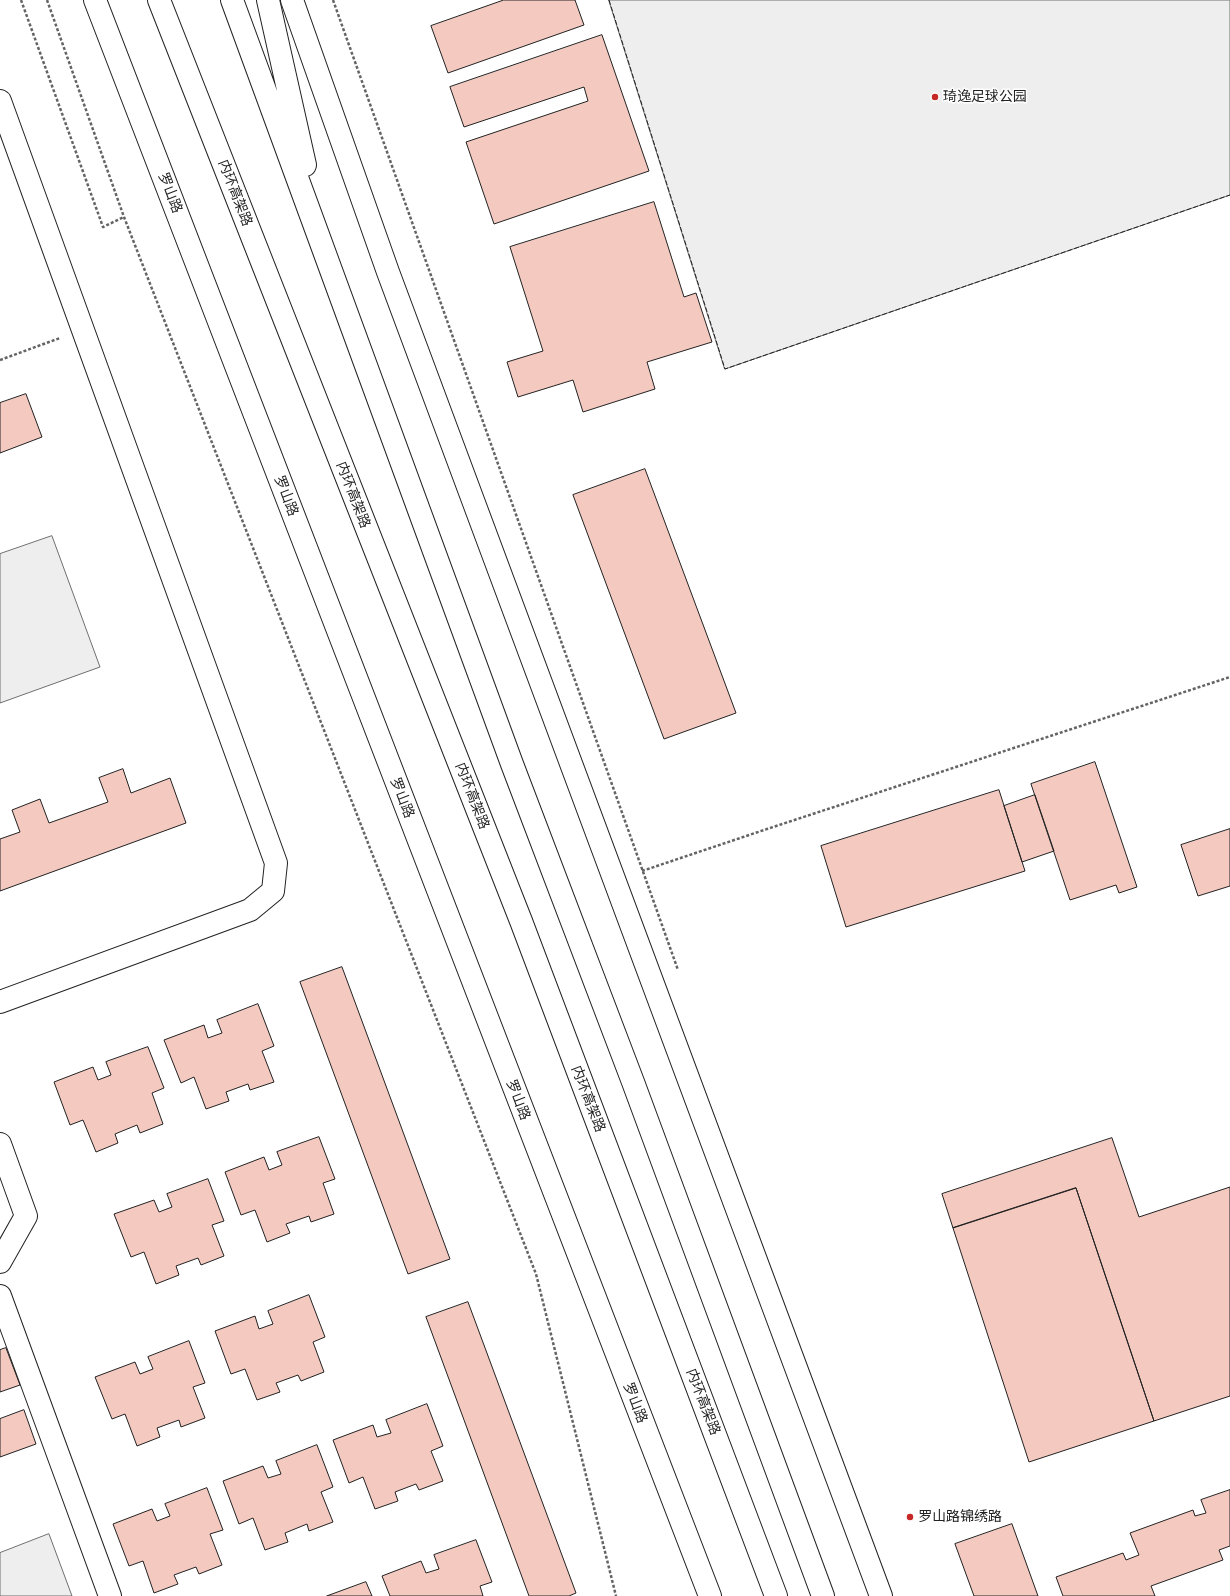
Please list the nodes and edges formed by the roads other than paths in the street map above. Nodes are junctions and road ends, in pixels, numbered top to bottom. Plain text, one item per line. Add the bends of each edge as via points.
1 (95, 0) edge
2 (159, 0) edge
3 (232, 0) edge
4 (268, 0) edge
5 (292, 0) edge
6 (0, 101) edge
7 (324, 250) junction
8 (0, 1002) edge
9 (0, 1144) edge
10 (0, 1262) edge
11 (0, 1296) edge
12 (110, 1596) edge
13 (710, 1596) edge
14 (776, 1596) edge
15 (823, 1596) edge
16 (881, 1596) edge

1 - 13 main road, 罗山路
2 - 14 main road, 内环高架路 via 466,781
3 - 7 main road
4 - 7 main road
5 - 16 main road via 388,272
6 - 8 main road via 276,863 273,892 250,910
7 - 15 main road via 512,764 636,1090
9 - 10 main road via 26,1216
11 - 12 main road

